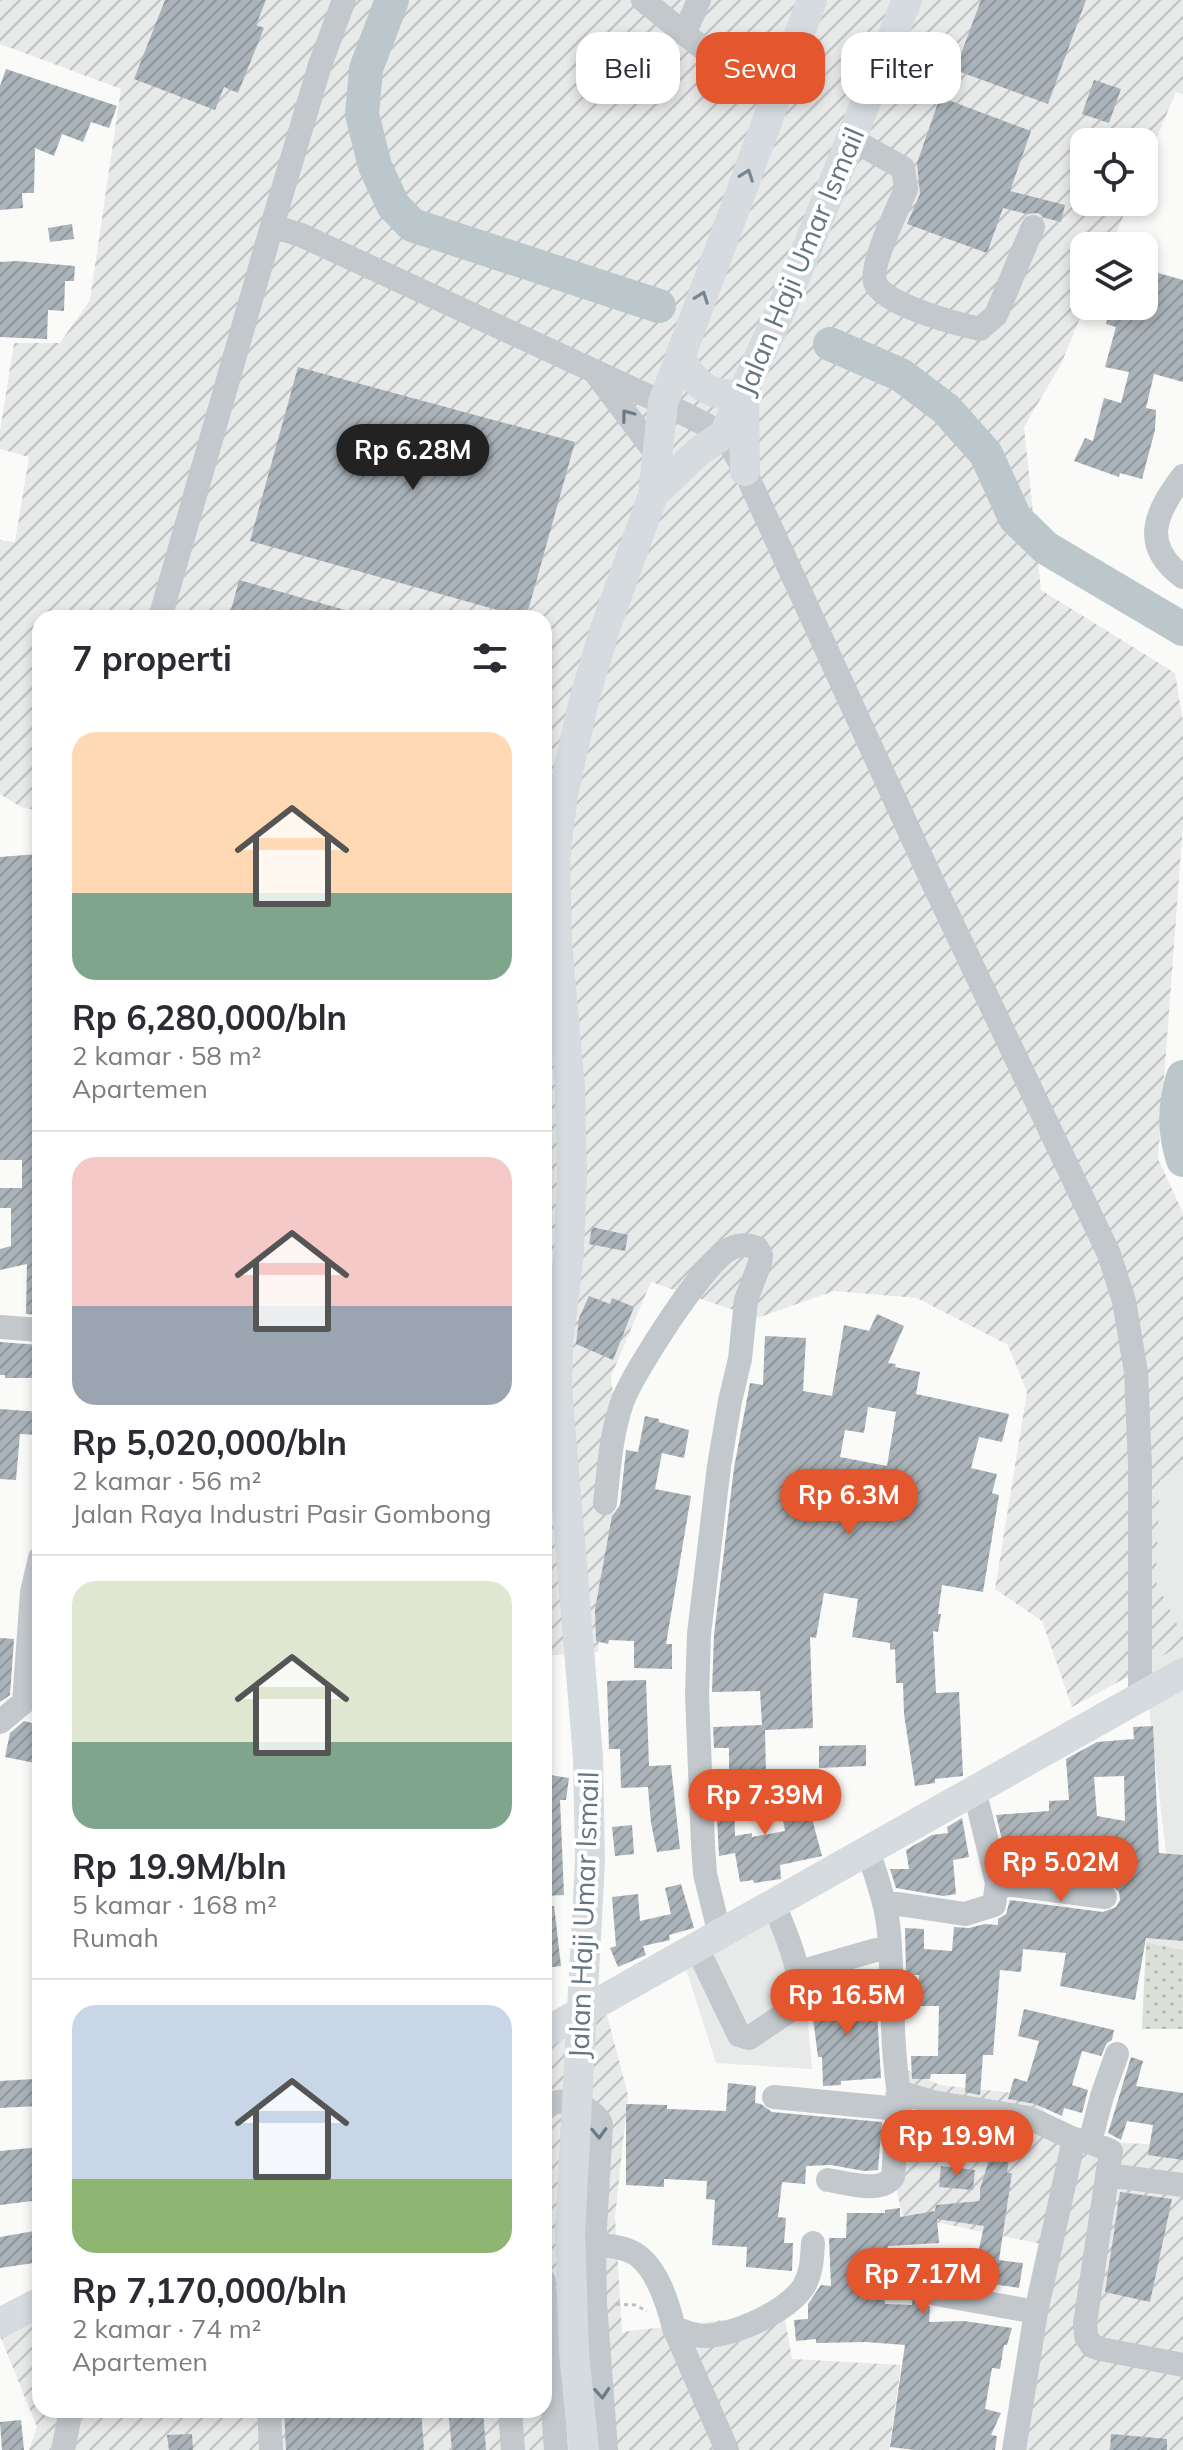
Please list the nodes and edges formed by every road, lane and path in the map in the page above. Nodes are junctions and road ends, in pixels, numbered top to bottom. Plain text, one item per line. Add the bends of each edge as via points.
1 (344, 0) edge
2 (643, 0) edge
3 (699, 0) edge
4 (812, 0) edge
5 (907, 0) edge
6 (685, 32) junction
7 (800, 32) edge
8 (696, 42) edge
9 (772, 104) edge
10 (851, 139) junction
11 (272, 226) junction
12 (1033, 227) dead end
13 (682, 352) junction
14 (595, 373) junction
15 (746, 385) junction
16 (663, 403) junction
17 (724, 434) junction
18 (658, 456) junction
19 (745, 471) junction
20 (1183, 476) edge
21 (653, 495) junction
22 (1183, 577) edge
23 (162, 610) edge
24 (0, 1327) edge
25 (32, 1329) edge
26 (605, 1503) dead end
27 (32, 1592) edge
28 (1183, 1673) edge
29 (1140, 1697) junction
30 (32, 1703) edge
31 (0, 1722) edge
32 (978, 1805) dead end
33 (868, 1850) junction
34 (997, 1883) junction
35 (1105, 1897) dead end
36 (885, 1902) junction
37 (774, 1904) junction
38 (709, 1942) junction
39 (876, 1950) dead end
40 (799, 1972) junction
41 (552, 2029) edge
42 (1117, 2054) dead end
43 (774, 2097) dead end
44 (898, 2100) junction
45 (552, 2103) edge
46 (1082, 2141) junction
47 (1107, 2175) junction
48 (828, 2180) dead end
49 (1183, 2185) edge
50 (813, 2243) dead end
51 (594, 2245) junction
52 (936, 2294) dead end
53 (595, 2303) junction
54 (32, 2306) edge
55 (1036, 2312) junction
56 (0, 2323) edge
57 (674, 2328) junction
58 (1183, 2365) edge
59 (552, 2375) edge
60 (69, 2418) edge
61 (269, 2418) edge
62 (511, 2418) edge
63 (582, 2448) edge
64 (63, 2450) edge
65 (271, 2450) edge
66 (513, 2450) edge
67 (727, 2450) edge
68 (1014, 2450) edge

1 - 11 street
2 - 6 street
3 - 6 street
4 - 7 main road, Jalan Haji Umar Ismail
5 - 10 main road, Jalan Haji Umar Ismail
6 - 8 street
13 -> 9 main road, Jalan Haji Umar Ismail
10 - 12 street via 903,168 906,177 877,261 874,281 881,293 942,320 980,329 996,315
10 - 15 main road, Jalan Haji Umar Ismail
11 - 14 street
11 - 23 street
13 - 15 main road via 699,386 720,395
13 - 16 main road, Jalan Haji Umar Ismail
14 - 16 street
18 -> 14 street
15 - 17 main road, Jalan Haji Umar Ismail
15 - 19 main road
16 - 17 street
16 - 18 main road, Jalan Haji Umar Ismail
17 - 19 street
17 - 21 main road, Jalan Haji Umar Ismail
18 - 21 main road, Jalan Haji Umar Ismail
19 - 29 street via 1109,1254 1124,1301 1136,1372
20 - 22 street via 1159,514 1156,530 1161,556
21 - 63 main road, Jalan Haji Umar Ismail via 585,696 555,859 572,1176 558,1344 561,1454 588,1757 590,1861 570,2233
24 - 25 street
26 - 38 street via 614,1434 632,1382 704,1273 729,1249 757,1248 760,1263 746,1300 699,1634
27 - 30 street
28 - 29 main road
29 - 33 main road
30 - 31 street
32 - 34 street
33 - 36 street
33 - 37 main road
34 - 35 street
34 - 36 street via 994,1905 965,1914
36 - 44 street
37 - 38 main road
37 - 40 street
38 - 40 street via 743,2038 798,2005
38 - 41 main road
39 - 40 street
42 - 46 street
43 - 44 street
44 - 46 street via 1029,2118
44 - 48 street via 890,2182 878,2186
45 -> 51 street via 590,2110 601,2124
46 - 47 street via 1112,2153
46 - 55 street
47 - 49 street
47 - 58 street via 1086,2336 1101,2349
50 - 57 street via 803,2286 762,2320 707,2336
51 - 53 street
51 - 57 street via 626,2250 644,2261 665,2298
52 - 55 street
53 - 57 path via 635,2305
53 -> 63 street
54 - 56 main road
55 - 68 street
57 - 67 street
59 - 63 street
60 - 64 street
61 - 65 street
62 - 66 street

